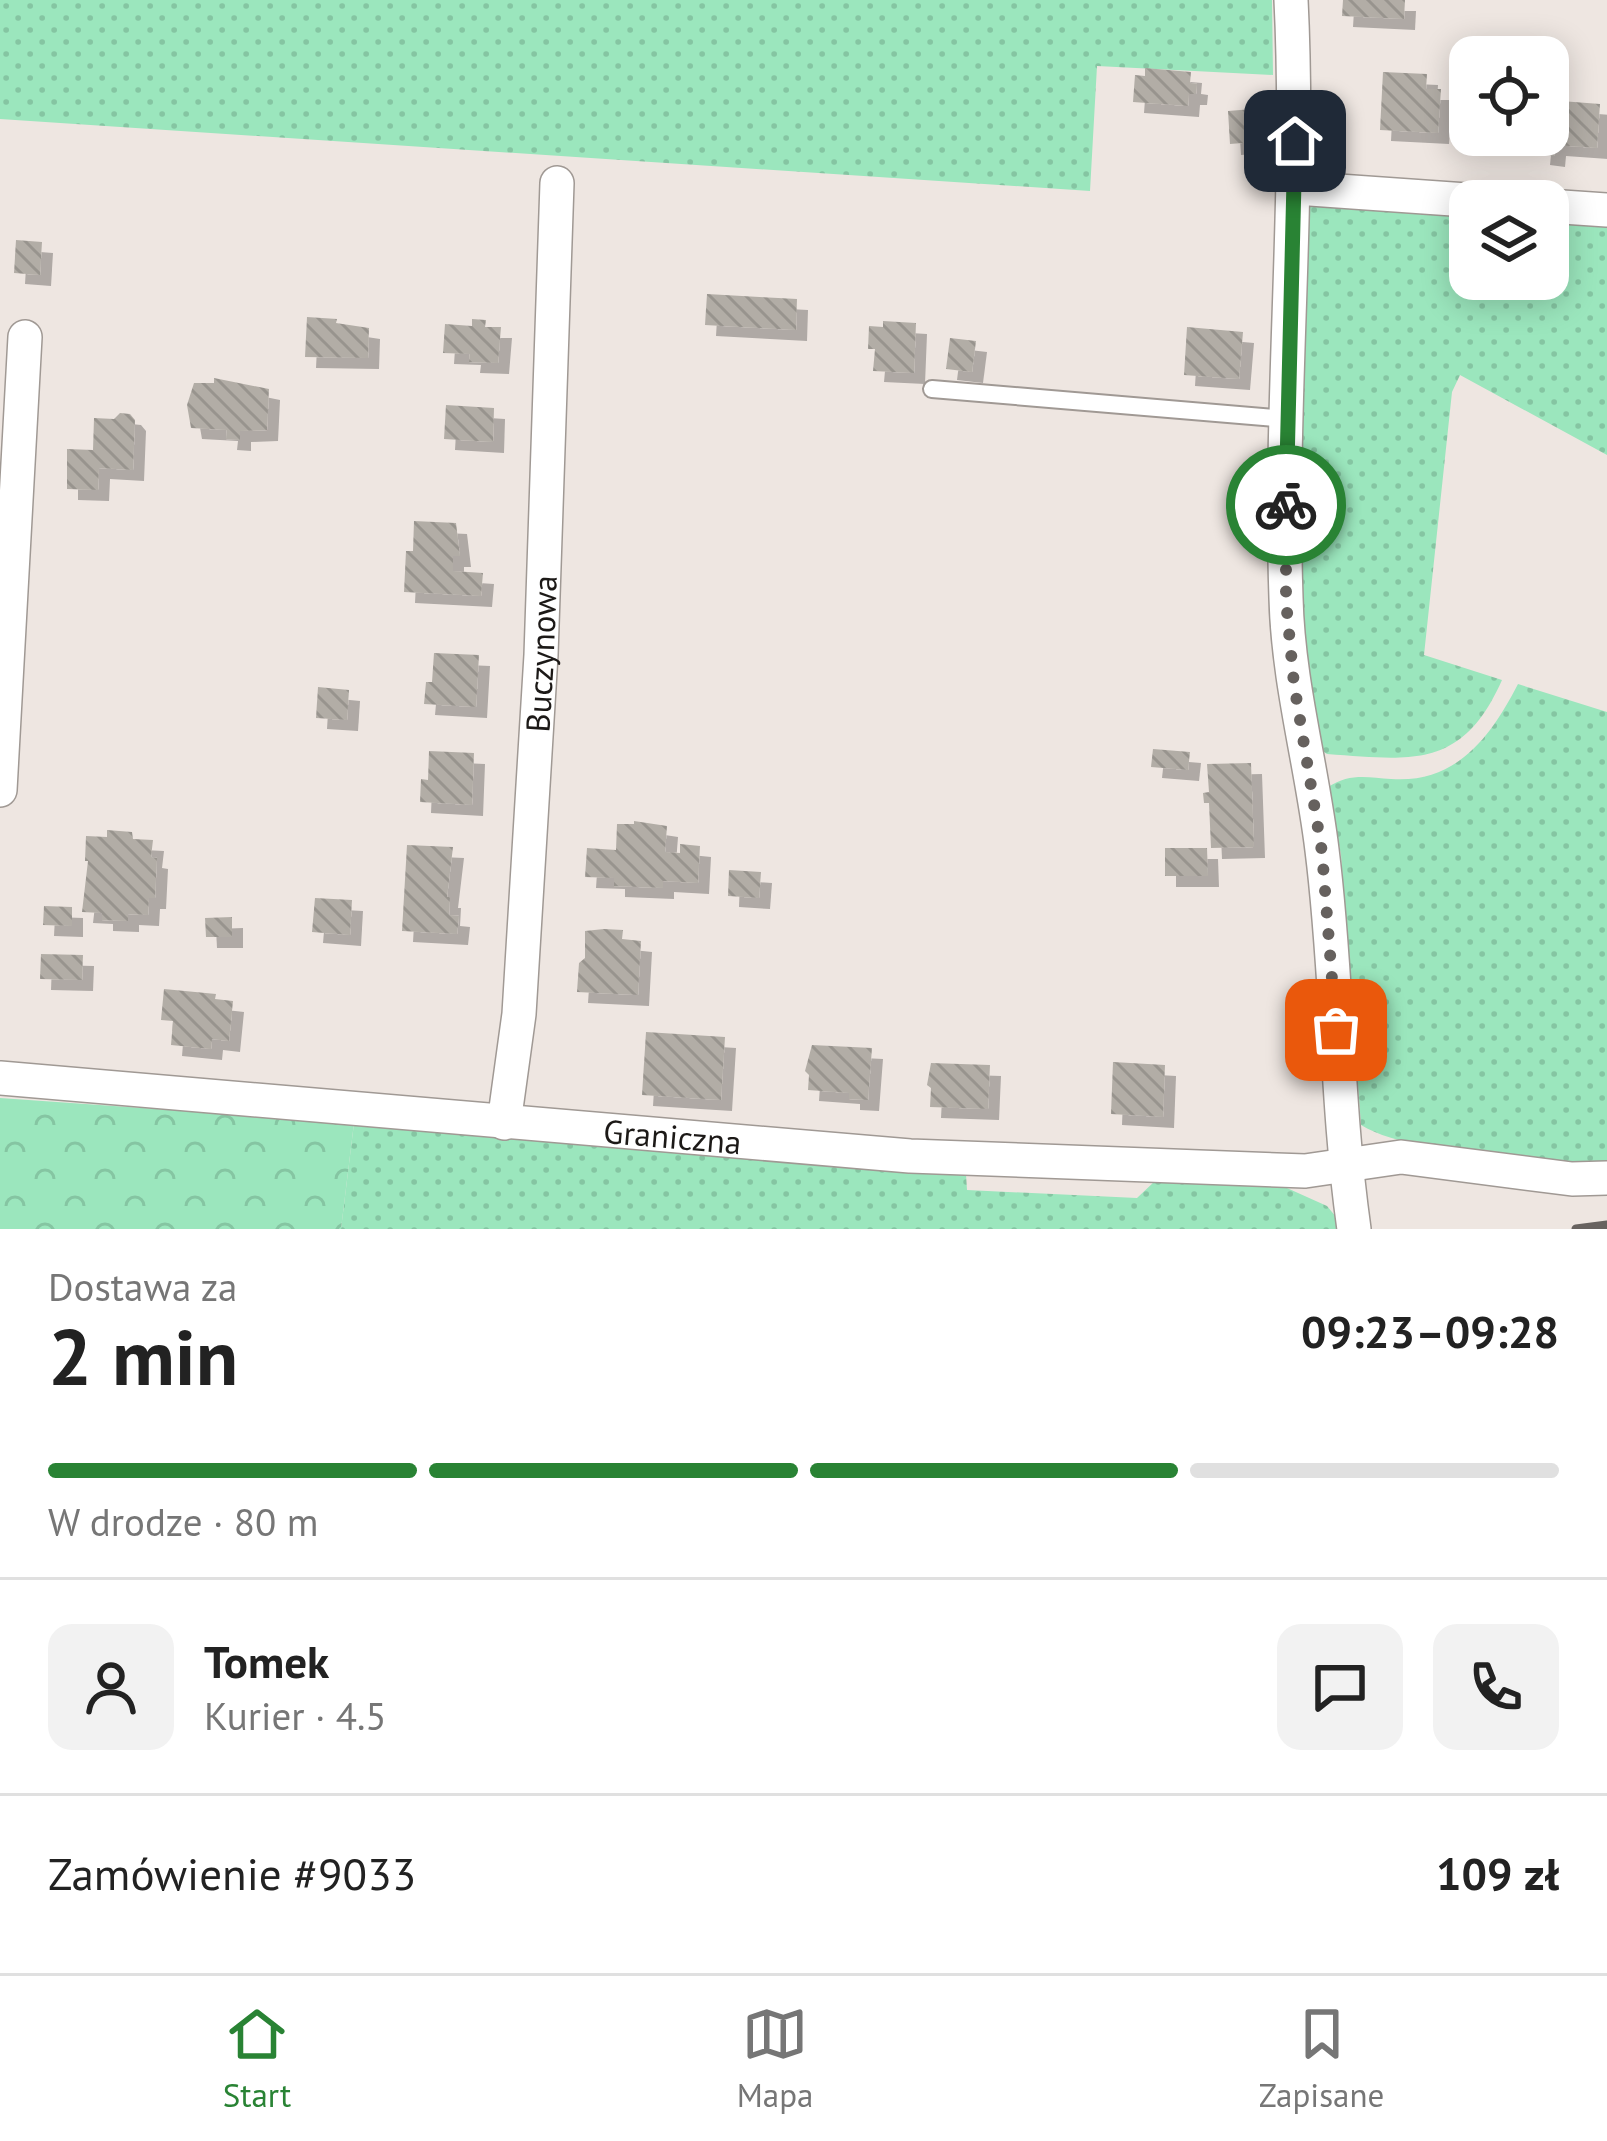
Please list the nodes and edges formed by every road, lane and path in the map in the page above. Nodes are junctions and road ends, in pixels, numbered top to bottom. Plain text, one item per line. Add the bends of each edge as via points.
1 (1292, 0) edge
2 (557, 184) dead end
3 (1296, 188) junction
4 (1449, 199) edge
5 (1569, 207) edge
6 (1607, 210) edge
7 (25, 337) dead end
8 (932, 389) dead end
9 (1287, 419) junction
10 (0, 790) edge
11 (0, 1078) edge
12 (504, 1123) junction
13 (1345, 1164) junction
14 (1607, 1178) edge
15 (1354, 1229) edge

1 - 3 street
2 - 12 street, Buczynowa via 541,656 520,1014
3 - 4 street
3 - 9 street
5 - 6 street
7 - 10 street
8 - 9 lane
9 - 13 street via 1286,601 1322,852
11 - 12 street, Graniczna
12 - 13 street, Graniczna via 910,1156 1285,1170
13 - 14 street, Graniczna via 1401,1157
13 - 15 street

